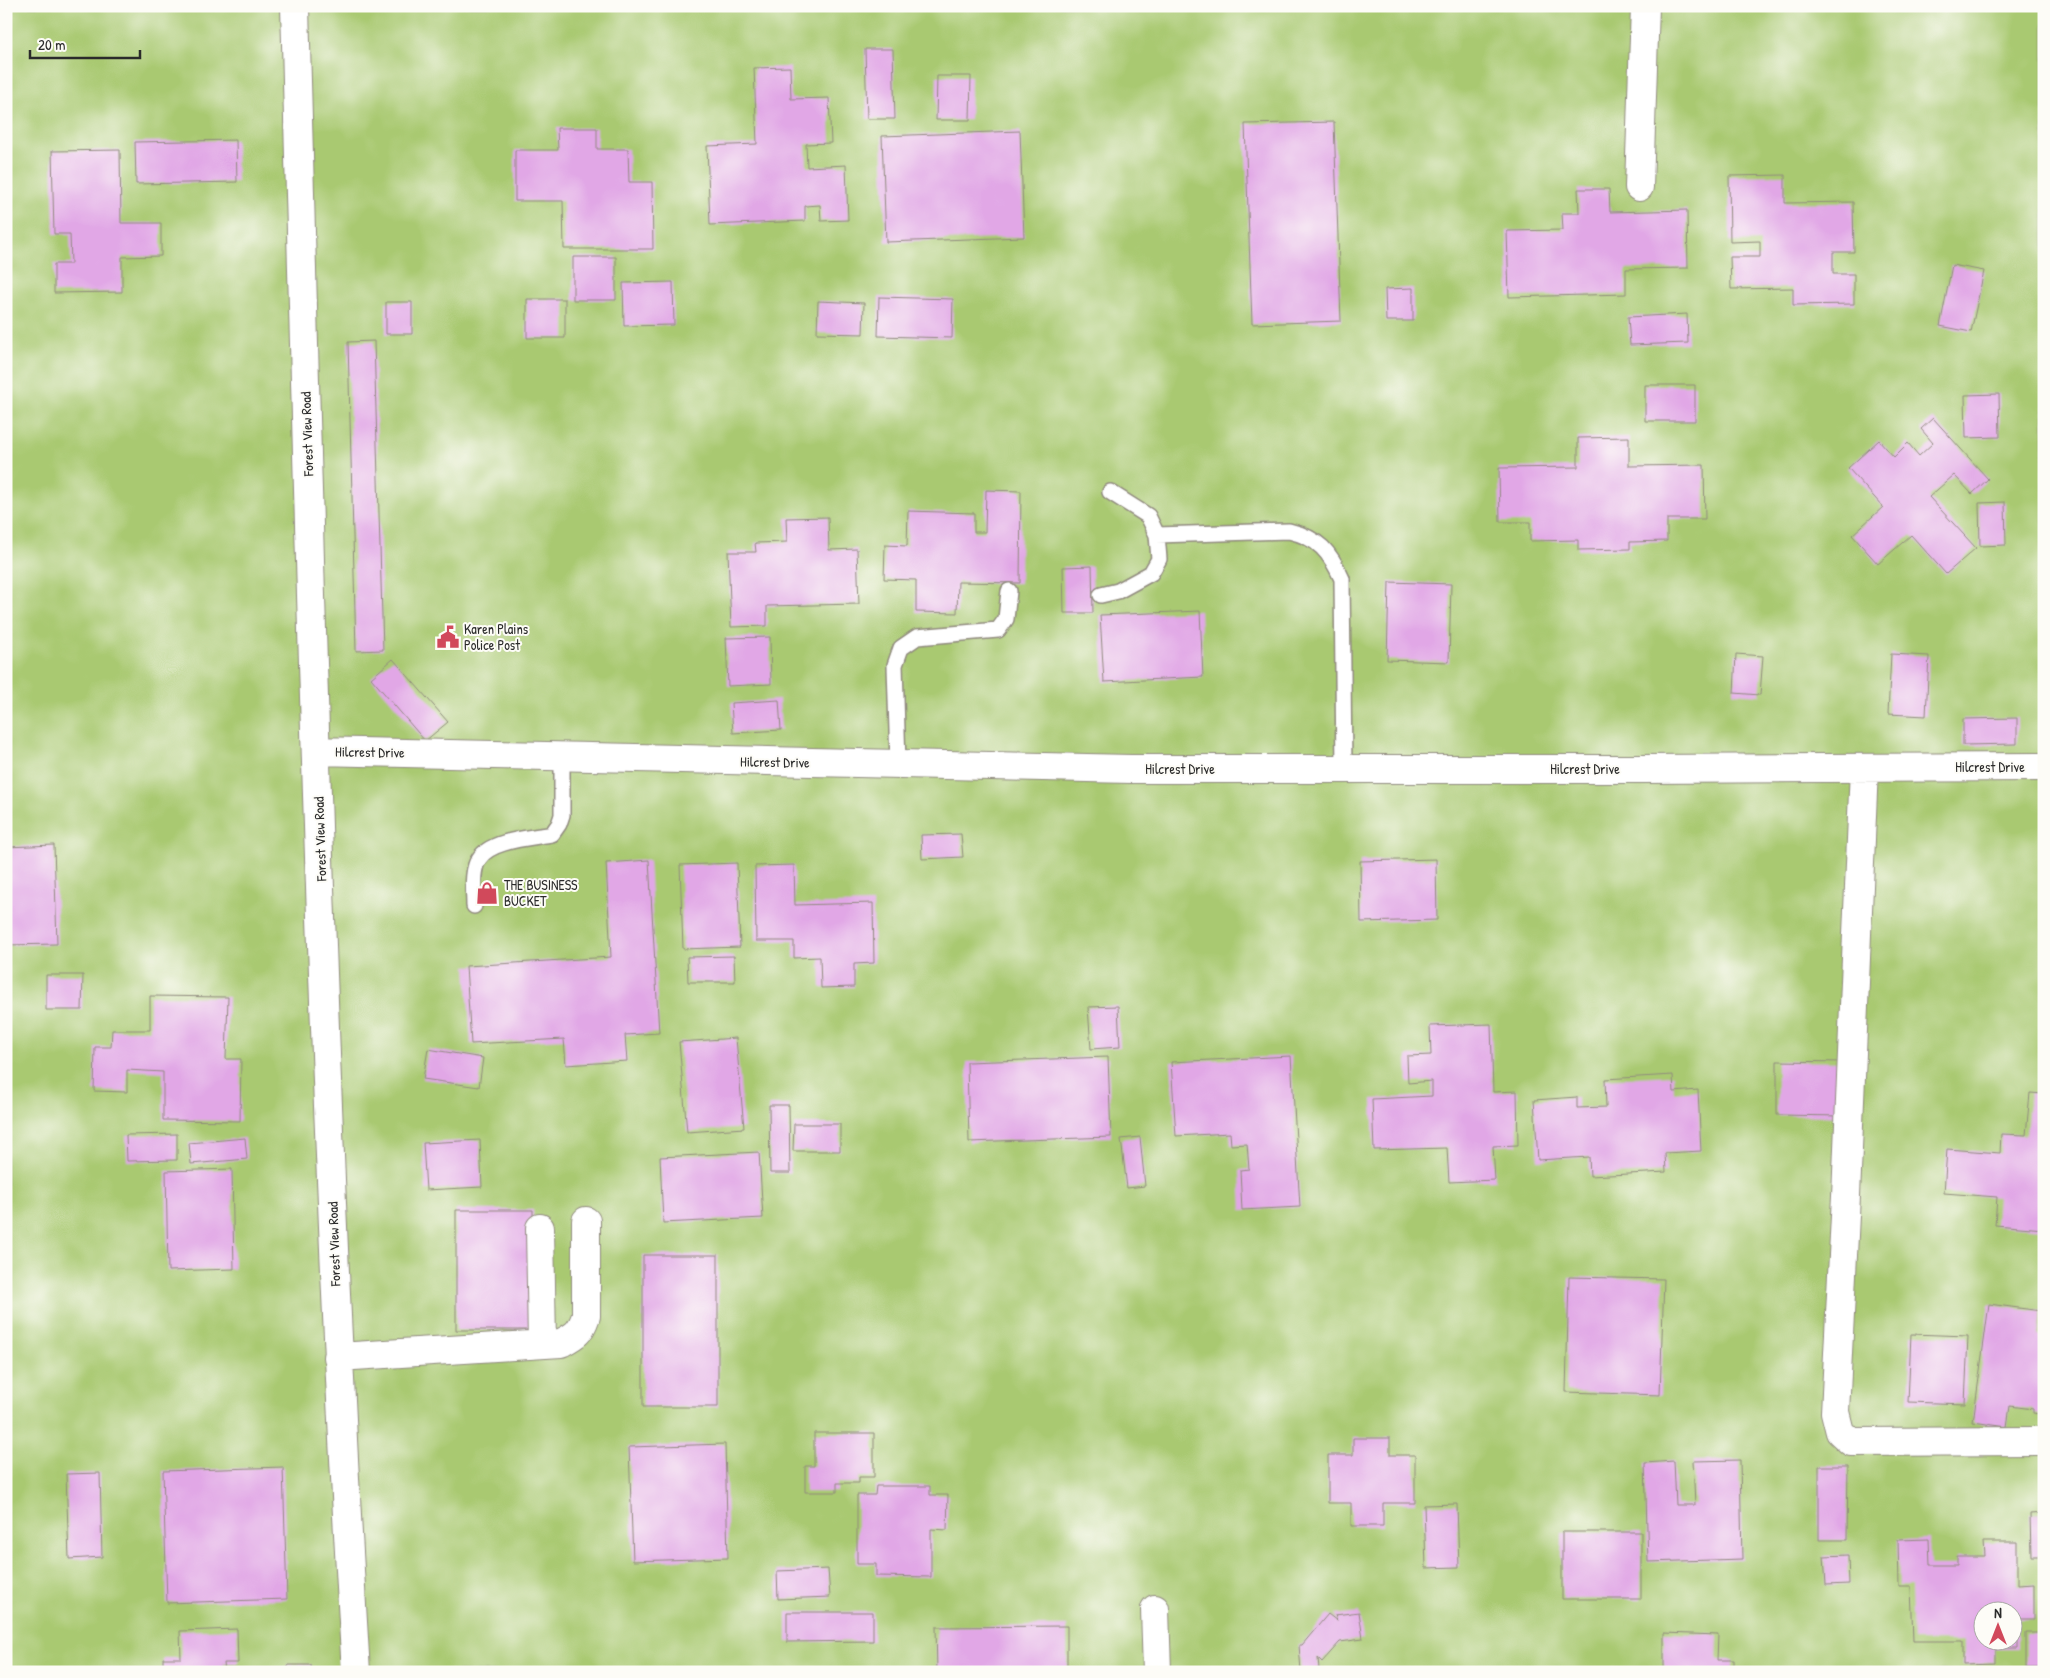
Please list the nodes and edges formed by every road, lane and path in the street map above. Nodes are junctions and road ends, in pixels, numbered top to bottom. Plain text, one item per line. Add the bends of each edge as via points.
1 (295, 6) edge
2 (1645, 6) edge
3 (1639, 187) dead end
4 (1110, 492) dead end
5 (1157, 535) junction
6 (1009, 591) dead end
7 (1101, 595) dead end
8 (316, 751) junction
9 (562, 757) junction
10 (898, 764) junction
11 (2044, 767) edge
12 (1864, 768) junction
13 (1344, 769) junction
14 (474, 906) dead end
15 (586, 1221) dead end
16 (540, 1228) dead end
17 (542, 1344) junction
18 (338, 1357) junction
19 (2044, 1441) edge
20 (1156, 1609) dead end
21 (356, 1672) edge
22 (1157, 1672) edge

1 - 8 street, Forest View Road
2 - 3 street
4 - 5 lane via 1148,516
5 - 7 lane via 1158,559 1151,574
5 - 13 lane via 1289,531 1308,536 1334,560 1342,579
6 - 10 lane via 1006,619 998,630 917,637 902,648 895,665
8 - 9 street, Hilcrest Drive
8 - 18 street, Forest View Road
9 - 10 street, Hilcrest Drive
9 - 14 lane via 562,815 559,824 552,834 488,848 478,859
10 - 13 street, Hilcrest Drive
11 - 12 street, Hilcrest Drive
12 - 13 street, Hilcrest Drive
12 - 19 street via 1835,1412 1840,1432 1851,1442
15 - 17 street via 586,1316 582,1328 575,1336 560,1343
16 - 17 street
17 - 18 street
18 - 21 street, Forest View Road
20 - 22 street

